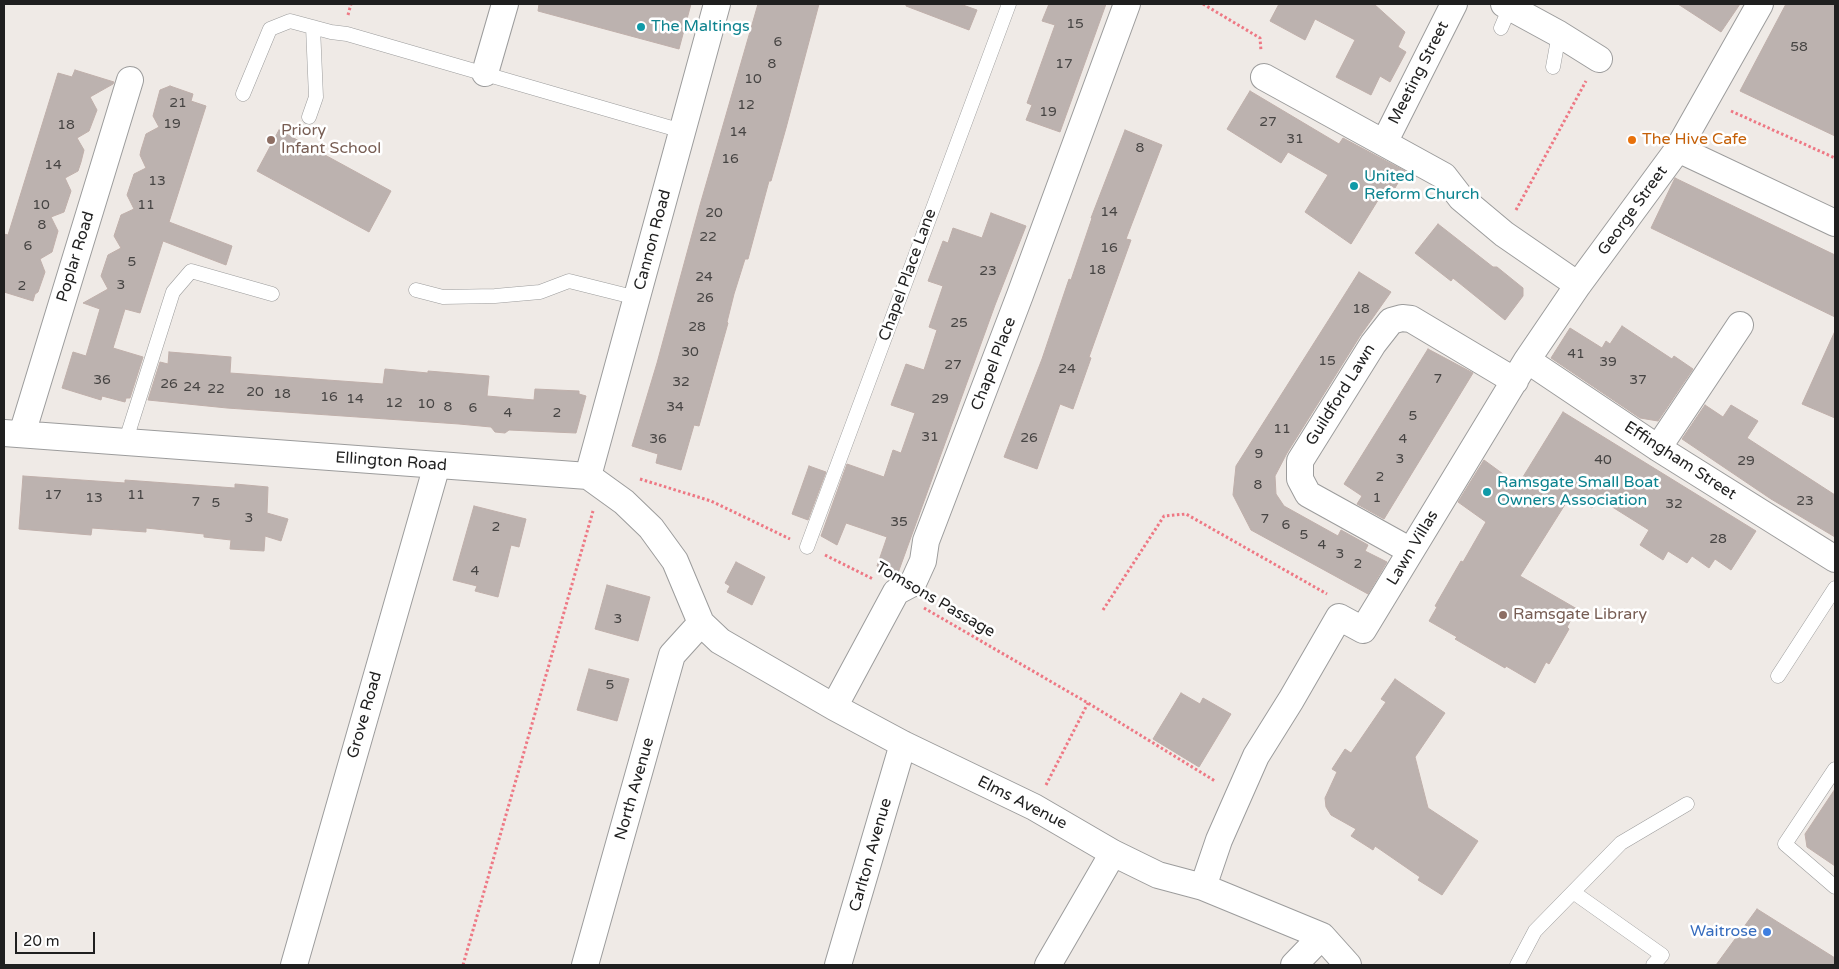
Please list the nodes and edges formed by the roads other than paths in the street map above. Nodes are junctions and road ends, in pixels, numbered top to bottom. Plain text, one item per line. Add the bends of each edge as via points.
1 (505, 4) edge
2 (717, 4) edge
3 (1009, 4) edge
4 (1127, 4) edge
5 (1454, 4) edge
6 (1760, 4) edge
7 (1505, 13) edge
8 (313, 27) junction
9 (1559, 34) junction
10 (1599, 59) road end
11 (1554, 67) dead end
12 (485, 73) junction
13 (1264, 77) road end
14 (130, 80) dead end
15 (243, 94) dead end
16 (309, 117) dead end
17 (682, 131) junction
18 (1384, 143) junction
19 (1678, 149) junction
20 (1835, 223) edge
21 (1578, 285) junction
22 (416, 290) dead end
23 (272, 294) dead end
24 (637, 298) junction
25 (1740, 325) dead end
26 (1521, 370) junction
27 (13, 434) edge
28 (125, 442) junction
29 (1658, 448) junction
30 (437, 465) junction
31 (594, 480) junction
32 (807, 547) road end
33 (1411, 551) junction
34 (1835, 559) edge
35 (1835, 588) edge
36 (701, 623) junction
37 (1778, 676) dead end
38 (834, 707) junction
39 (903, 744) junction
40 (1835, 769) edge
41 (1687, 804) dead end
42 (1113, 853) junction
43 (1203, 887) junction
44 (1835, 887) edge
45 (1573, 892) junction
46 (1322, 936) junction
47 (294, 965) edge
48 (585, 965) edge
49 (838, 965) edge
50 (1048, 965) edge
51 (1294, 965) edge
52 (1348, 965) edge
53 (1516, 965) edge
54 (1653, 965) edge

1 - 12 street
2 - 17 street, Cannon Road
3 - 32 lane, Chapel Place Lane
4 - 38 street, Chapel Place via 926,541 923,562 913,583 896,592
5 - 18 street, Meeting Street
6 - 19 street, George Street
7 - 9 street
8 - 12 lane
8 - 15 lane via 290,20 270,29
8 - 16 lane via 316,97
9 - 10 street
9 - 11 lane
12 - 17 lane
13 - 18 street, Meeting Street
14 - 27 street, Poplar Road
17 - 24 street, Cannon Road
18 - 21 street, Meeting Street via 1444,176 1461,198 1504,234
19 - 20 street
19 - 21 street, George Street
21 - 26 street, George Street
22 - 24 lane via 443,297 496,296 540,292 569,281
23 - 28 lane via 191,271 173,292
24 - 31 street, Cannon Road
25 - 29 street
26 - 29 street, Effingham Street
26 - 33 street, Lawn Villas
26 - 33 street, Guildford Lawn via 1411,319 1391,321 1373,344 1300,461 1300,478 1308,494
27 - 28 street, Ellington Road
28 - 30 street, Ellington Road
29 - 34 street, Effingham Street
30 - 31 street, Ellington Road
30 - 47 street, Grove Road
31 - 36 street via 624,502 656,535 675,561
33 - 43 street, Lawn Villas via 1363,630 1339,617 1256,756 1219,840
35 - 37 lane
36 - 38 street, Elms Avenue via 720,642
36 - 48 street, North Avenue via 672,655
38 - 39 street, Elms Avenue
39 - 42 street, Elms Avenue via 1034,807
39 - 49 street, Carlton Avenue
40 - 44 lane via 1785,844
41 - 45 lane via 1621,844
42 - 43 street, Elms Avenue via 1158,875
42 - 50 street
43 - 46 street, Elms Avenue
45 - 53 lane via 1535,931
45 - 54 lane via 1662,955
46 - 51 street
46 - 52 street, Elms Avenue

